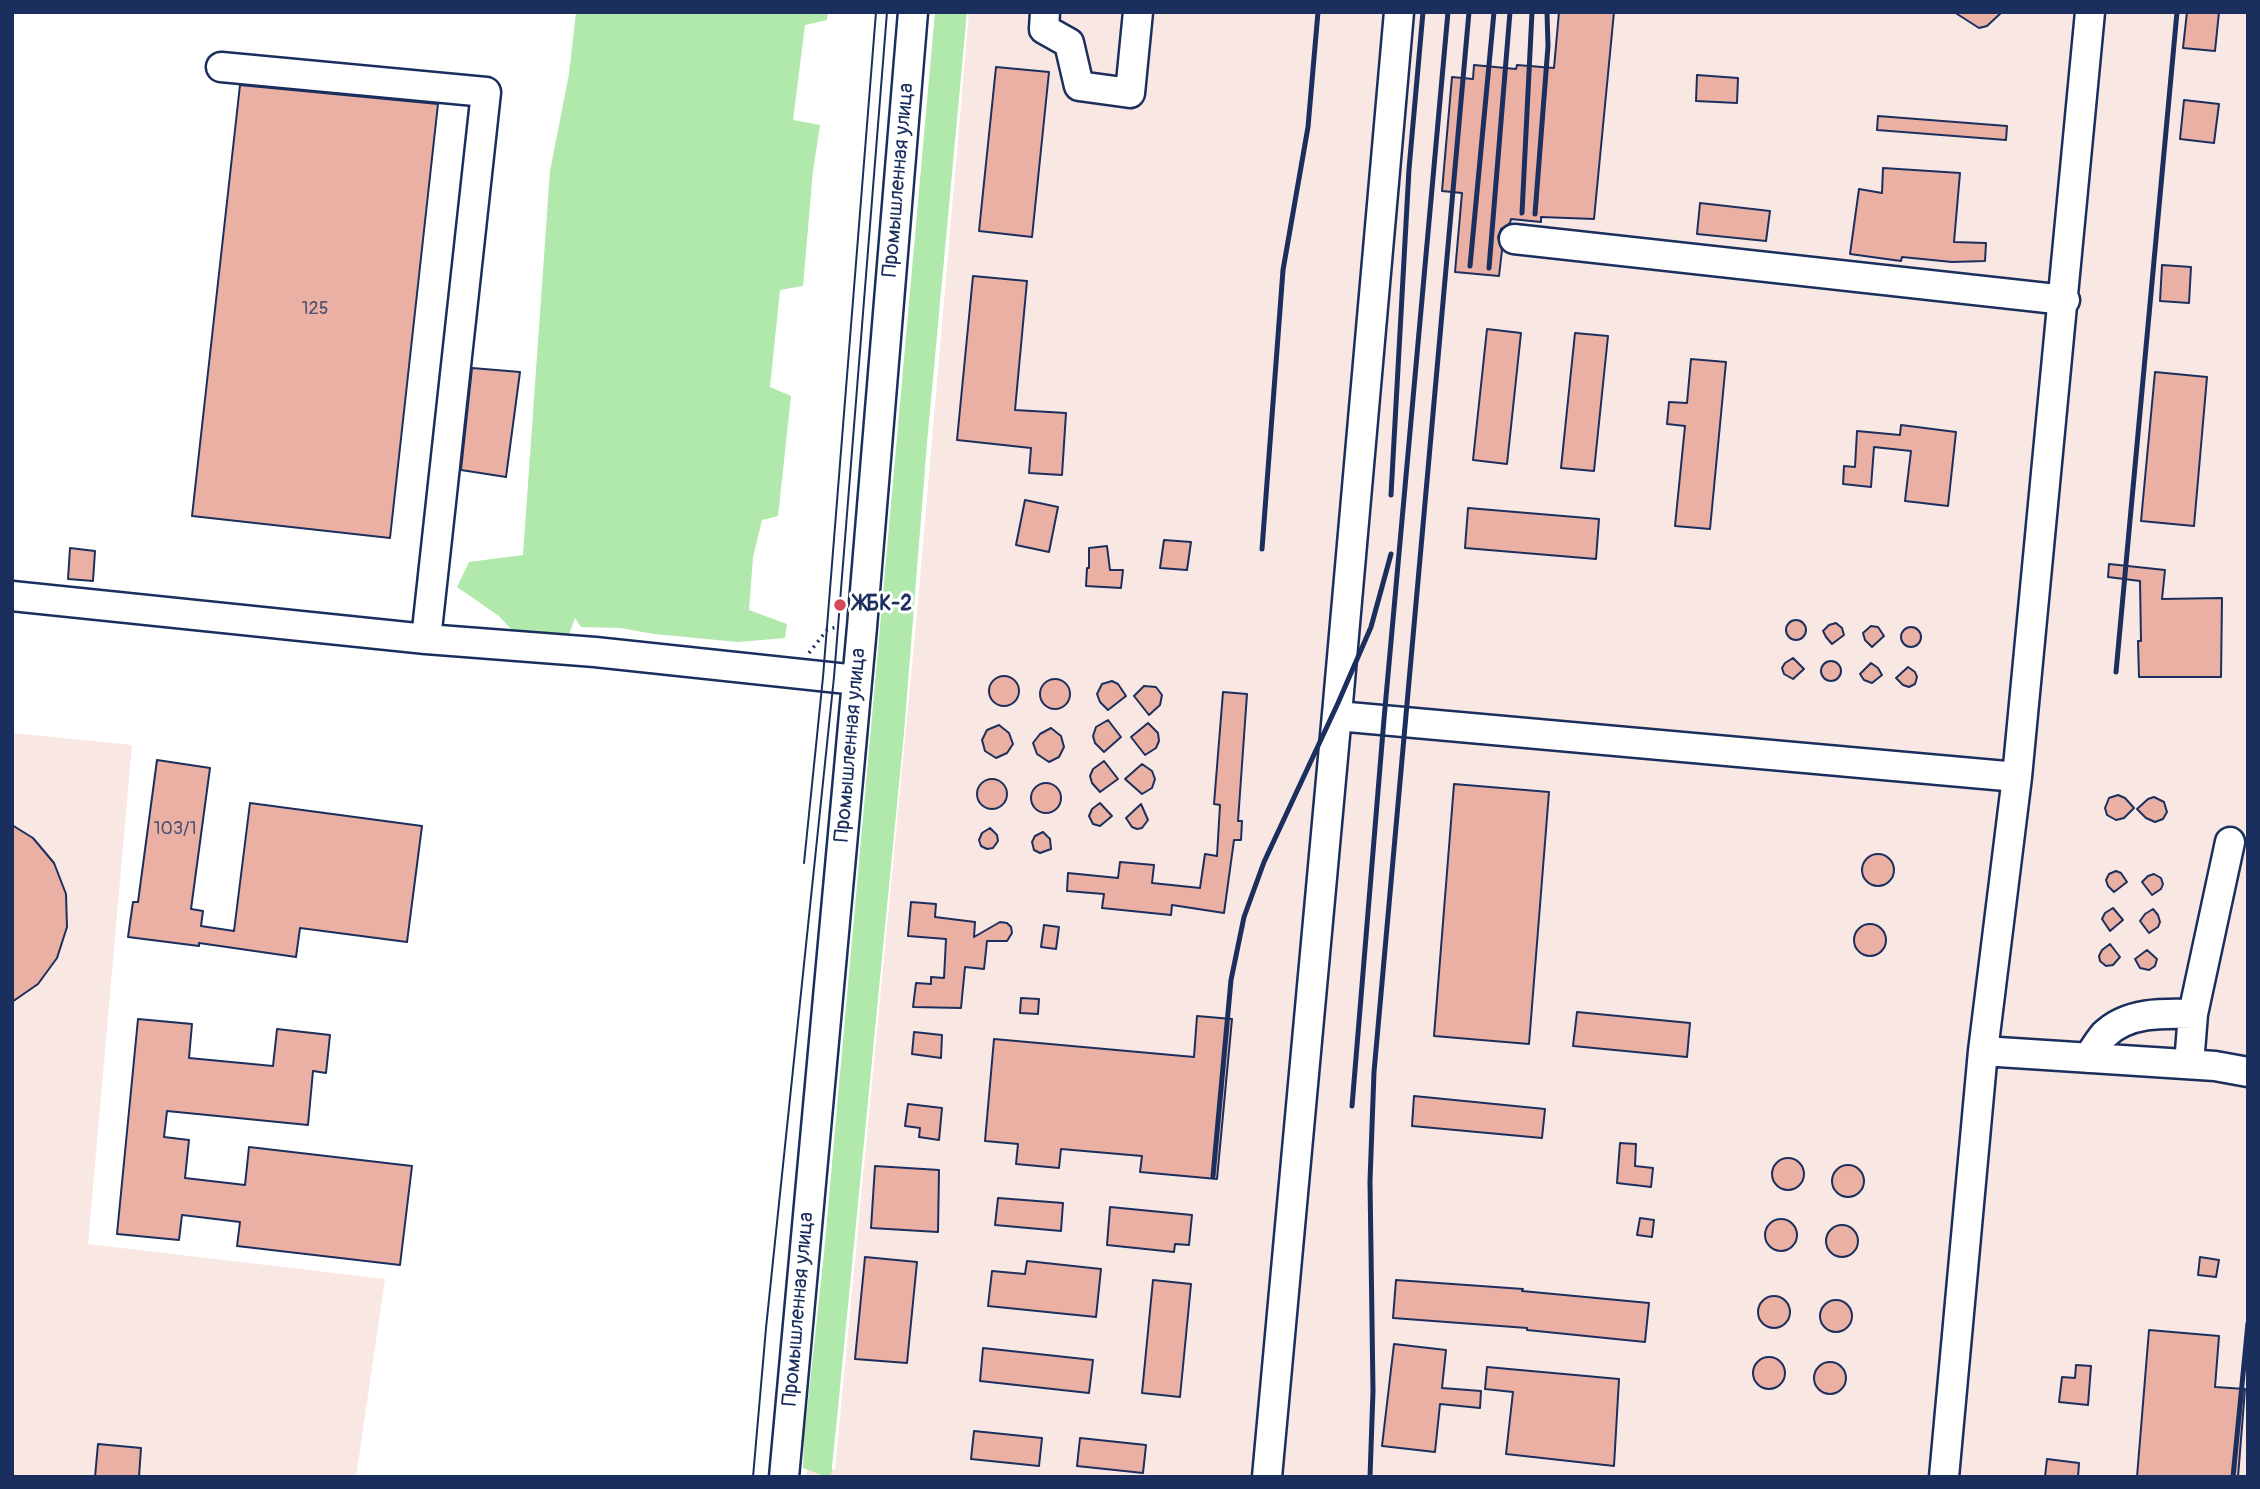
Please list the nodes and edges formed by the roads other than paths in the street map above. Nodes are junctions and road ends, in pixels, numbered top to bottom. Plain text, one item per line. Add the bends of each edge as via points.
1 (913, 12) edge
2 (1045, 12) edge
3 (1138, 12) edge
4 (1399, 12) edge
5 (2090, 12) edge
6 (221, 67) dead end
7 (1514, 239) dead end
8 (2065, 300) junction
9 (12, 596) edge
10 (426, 639) junction
11 (857, 680) junction
12 (1337, 716) junction
13 (2018, 777) junction
14 (2230, 842) dead end
15 (2193, 1014) junction
16 (1983, 1051) junction
17 (2088, 1058) junction
18 (2189, 1065) junction
19 (2248, 1072) edge
20 (784, 1477) edge
21 (1267, 1477) edge
22 (1944, 1477) edge

1 - 11 street, Промышленная улица
2 - 3 street via 1044,29 1069,43 1079,86 1130,93
4 - 12 street
5 - 8 street
6 - 10 street via 486,92
7 - 8 street
8 - 13 street
9 - 10 street
10 - 11 street
11 - 20 street, Промышленная улица
12 - 13 street
12 - 21 street
13 - 16 street
14 - 15 street
15 - 17 street via 2128,1019 2105,1034
15 - 18 street
16 - 17 street
16 - 22 street
17 - 18 street
18 - 19 street

